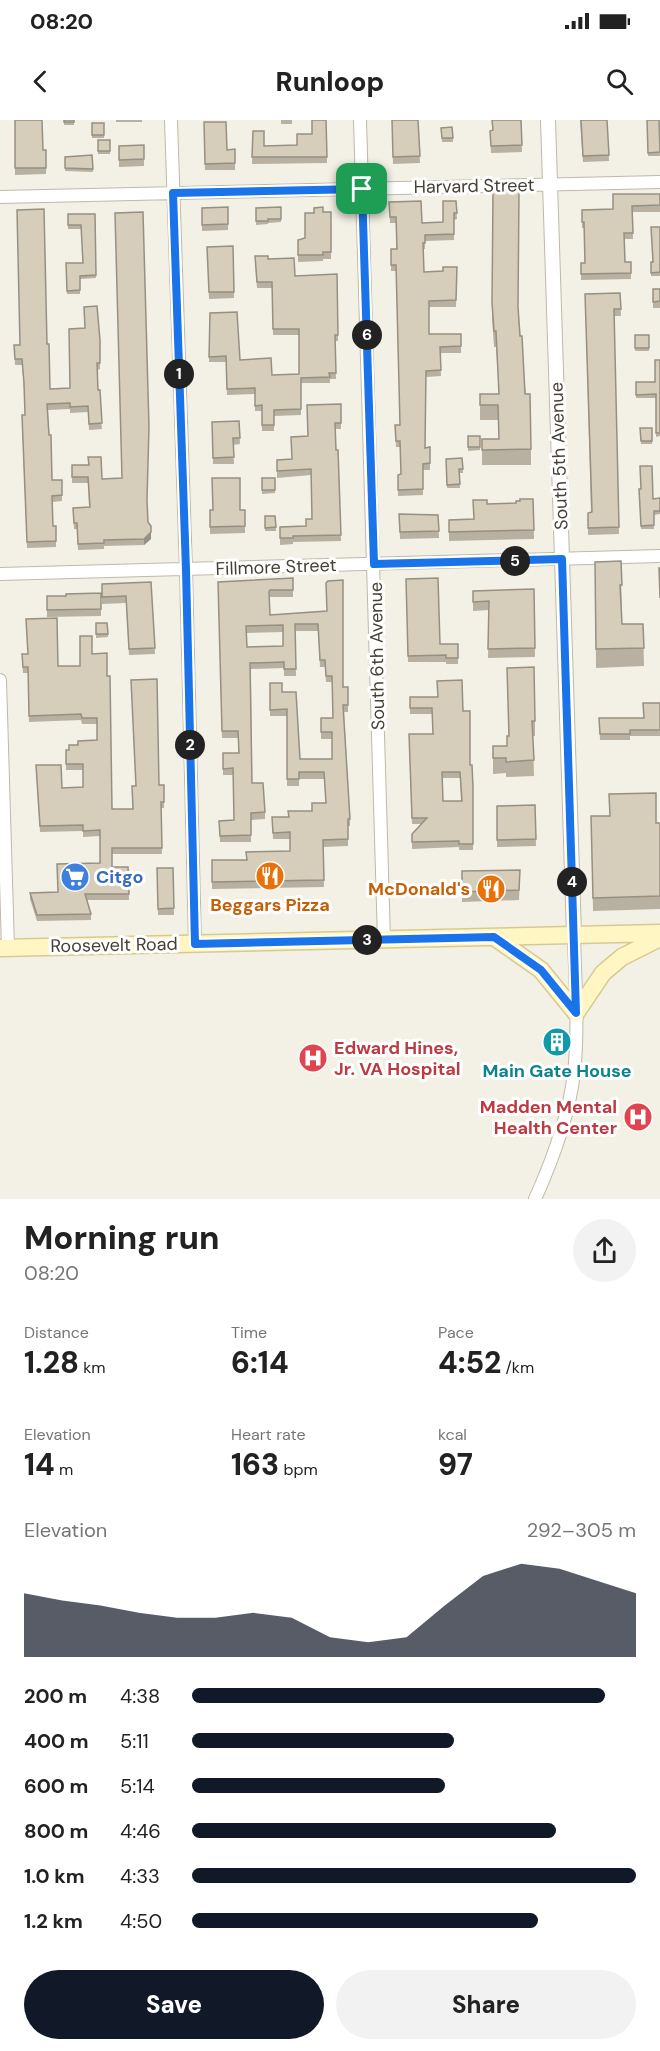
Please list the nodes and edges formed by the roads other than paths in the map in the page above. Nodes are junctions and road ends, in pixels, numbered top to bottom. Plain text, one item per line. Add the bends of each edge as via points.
1 (171, 120) edge
2 (360, 120) edge
3 (548, 120) edge
4 (660, 182) edge
5 (550, 184) junction
6 (362, 189) junction
7 (173, 193) junction
8 (0, 197) edge
9 (660, 556) edge
10 (562, 559) junction
11 (374, 564) junction
12 (186, 570) junction
13 (0, 574) edge
14 (0, 680) edge
15 (660, 933) edge
16 (574, 935) junction
17 (494, 937) junction
18 (660, 938) edge
19 (384, 940) junction
20 (195, 944) junction
21 (4, 948) edge
22 (576, 1013) junction
23 (535, 1199) edge

1 - 7 street
2 - 6 street, South 6th Avenue
3 - 5 street, South 5th Avenue
4 - 5 street, Harvard Street
5 - 6 street, Harvard Street
5 - 10 street, South 5th Avenue
6 - 7 street, Harvard Street
6 - 11 street, South 6th Avenue
7 - 8 street, Harvard Street
7 - 12 street
9 - 10 street, Fillmore Street
10 - 11 street, Fillmore Street
10 - 16 street, South 5th Avenue
11 - 12 street, Fillmore Street
11 - 19 street, South 6th Avenue
12 - 13 street, Fillmore Street
12 - 20 street
14 - 21 street
15 - 16 main road, Roosevelt Road
16 - 17 main road, Roosevelt Road
16 - 22 street
17 - 19 main road, Roosevelt Road
17 - 22 main road via 541,970
18 - 22 main road via 622,957 603,973
19 - 20 main road, Roosevelt Road
20 - 21 main road, Roosevelt Road
22 - 23 street via 574,1074 566,1117

